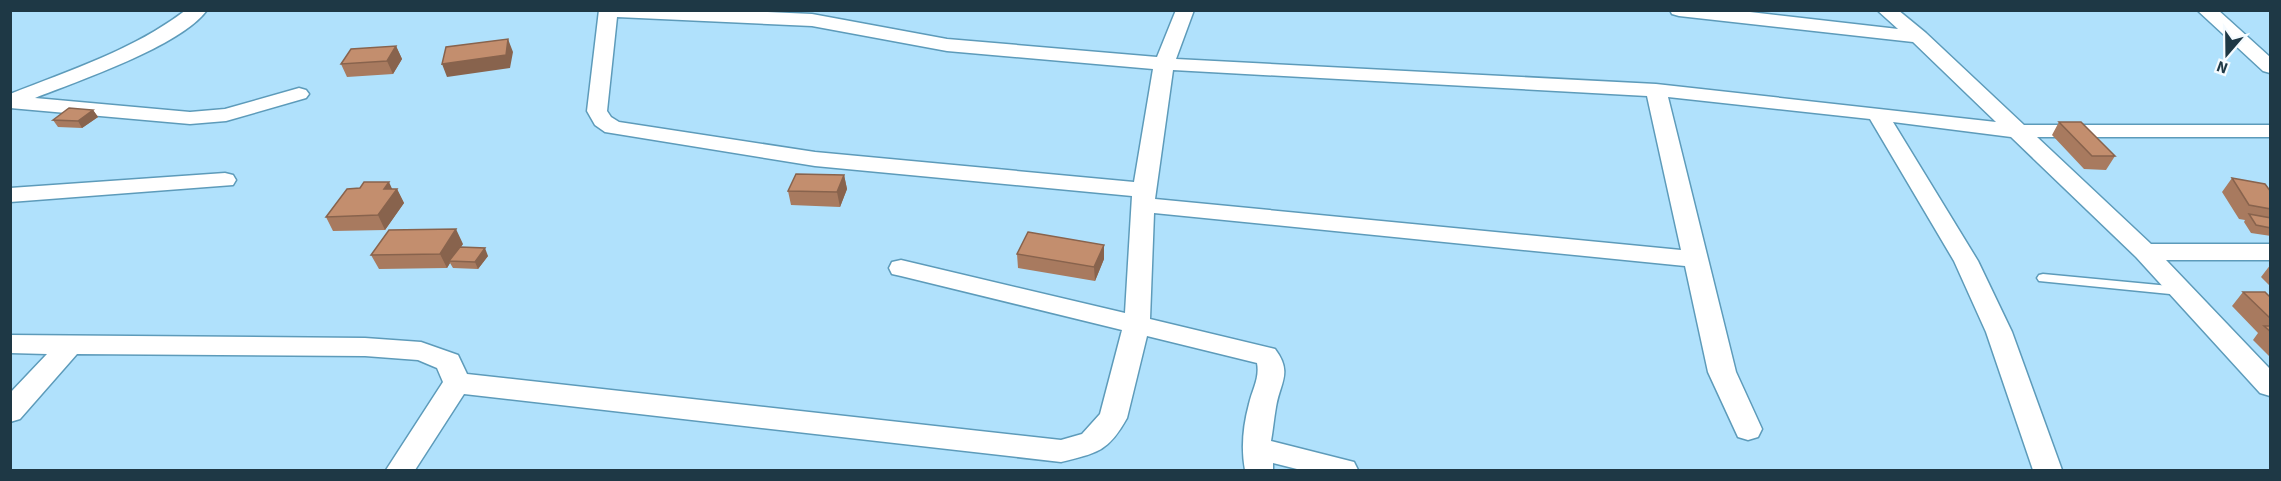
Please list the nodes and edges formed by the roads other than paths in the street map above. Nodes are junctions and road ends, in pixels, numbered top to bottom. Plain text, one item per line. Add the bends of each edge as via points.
1 (198, 10) edge
2 (1185, 10) edge
3 (1679, 10) edge
4 (1886, 10) edge
5 (2206, 10) edge
6 (608, 11) edge
7 (1919, 37) junction
8 (1164, 64) junction
9 (2271, 67) edge
10 (1656, 90) junction
11 (299, 94) dead end
12 (10, 101) edge
13 (1877, 114) junction
14 (2018, 131) junction
15 (2271, 131) edge
16 (225, 180) dead end
17 (10, 195) edge
18 (1145, 197) junction
19 (2145, 252) junction
20 (2271, 252) edge
21 (1694, 259) junction
22 (902, 268) dead end
23 (2043, 278) dead end
24 (2182, 291) junction
25 (1137, 324) junction
26 (10, 344) edge
27 (71, 344) junction
28 (457, 383) junction
29 (2271, 386) edge
30 (10, 412) edge
31 (1748, 429) dead end
32 (1258, 459) edge
33 (400, 471) edge
34 (1344, 471) edge
35 (2047, 471) edge

1 - 12 street via 153,40
2 - 8 street
3 - 7 street
4 - 7 street
5 - 9 street
6 - 8 street via 812,20 947,45
6 - 18 street via 597,111 602,121 613,127 815,159
7 - 14 street
8 - 10 street
8 - 18 street
10 - 13 street
10 - 21 street
11 - 12 street via 226,115 190,118
13 - 14 street
13 - 35 street via 1976,280 1999,332
14 - 15 street
14 - 19 street
16 - 17 street
18 - 21 street
18 - 25 street
19 - 20 street
19 - 24 street
21 - 31 street via 1722,372
22 - 25 street
23 - 24 lane
24 - 29 street
25 - 28 street via 1113,418 1092,443 1061,451
25 - 32 street via 1266,356 1272,374 1262,406
26 - 27 street
27 - 28 street via 421,351 448,362
27 - 30 street
28 - 33 street
32 - 34 street

